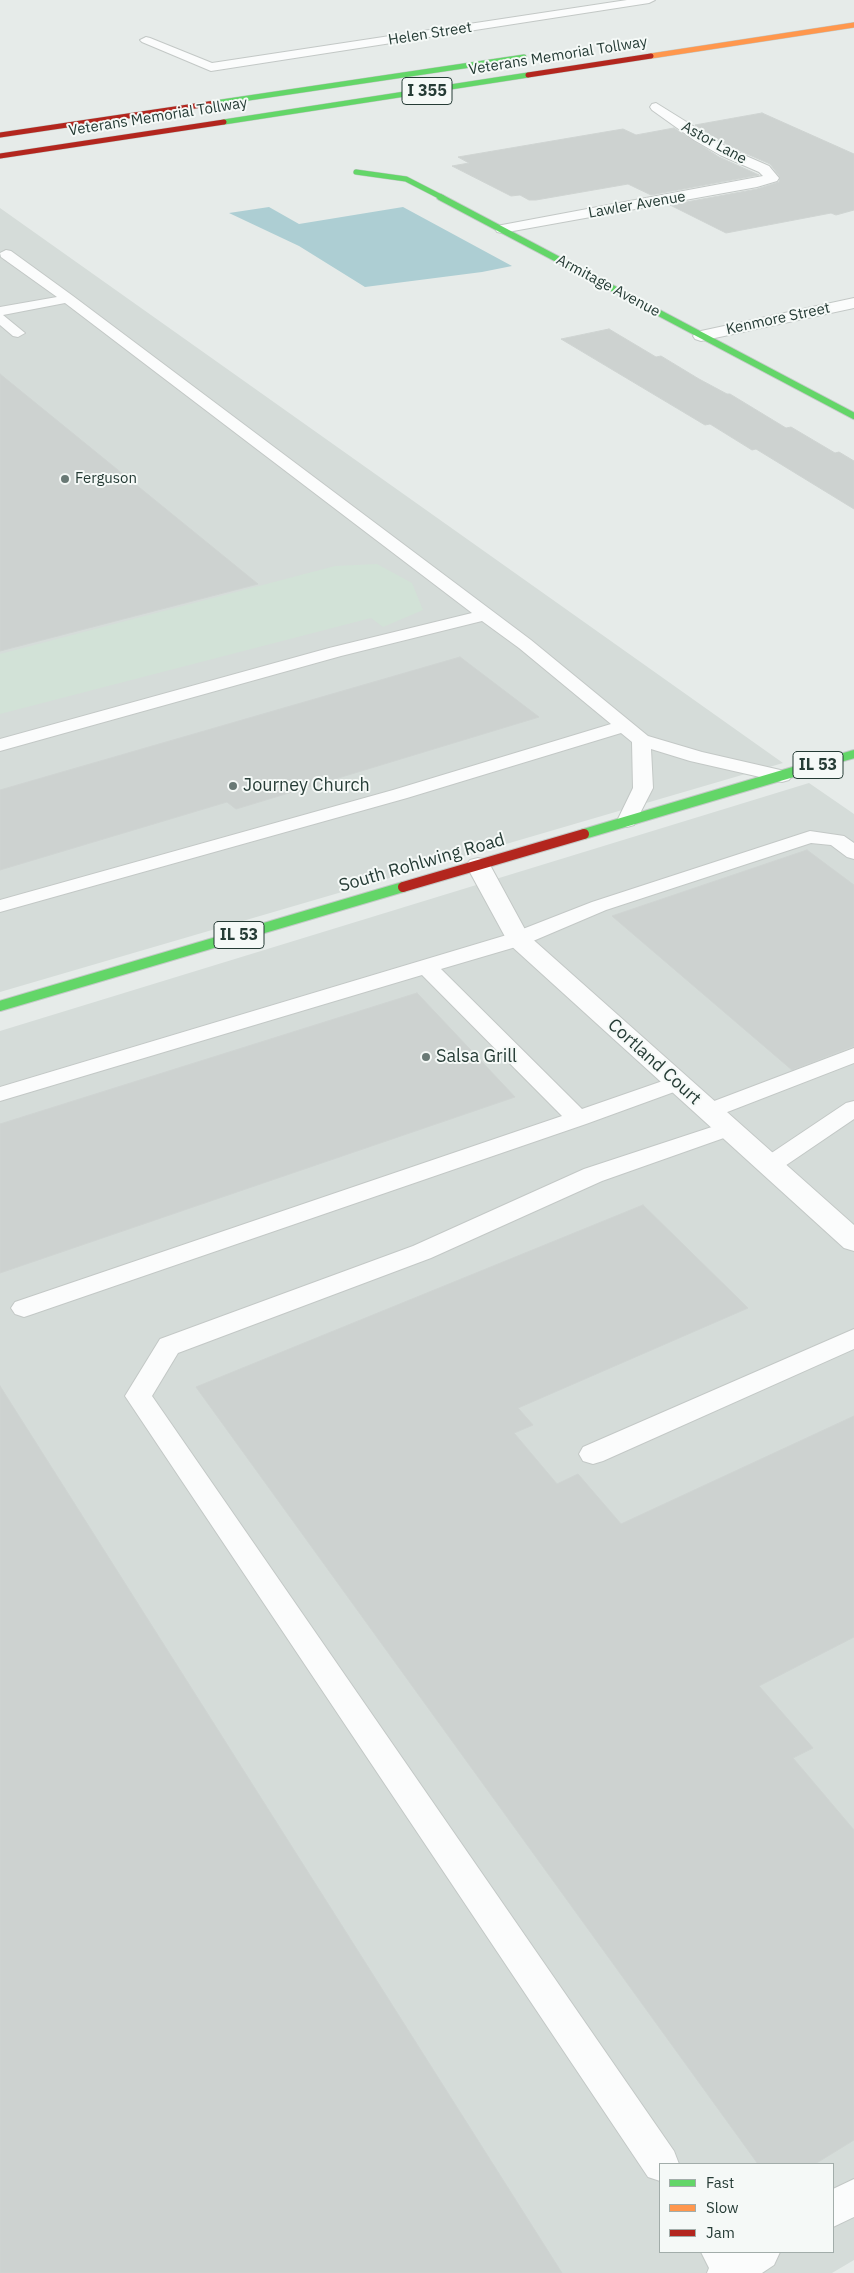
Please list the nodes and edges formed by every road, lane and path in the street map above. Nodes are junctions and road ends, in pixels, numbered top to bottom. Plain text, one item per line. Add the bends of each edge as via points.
1 (650, 0) edge
2 (854, 25) edge
3 (146, 40) dead end
4 (540, 54) dead end
5 (656, 107) dead end
6 (0, 135) edge
7 (0, 156) edge
8 (356, 172) dead end
9 (772, 178) joint
10 (502, 229) junction
11 (7, 262) dead end
12 (68, 299) junction
13 (854, 302) edge
14 (0, 311) edge
15 (0, 318) edge
16 (18, 333) dead end
17 (701, 336) junction
18 (854, 416) edge
19 (485, 615) junction
20 (624, 726) junction
21 (641, 740) junction
22 (0, 745) edge
23 (854, 754) edge
24 (782, 776) junction
25 (627, 821) junction
26 (854, 853) edge
27 (478, 865) junction
28 (0, 906) edge
29 (518, 939) junction
30 (426, 966) junction
31 (0, 1006) edge
32 (854, 1056) edge
33 (677, 1083) junction
34 (0, 1094) edge
35 (854, 1108) edge
36 (709, 1111) junction
37 (578, 1119) junction
38 (730, 1128) junction
39 (770, 1165) junction
40 (854, 1241) edge
41 (24, 1308) dead end
42 (854, 1338) edge
43 (593, 1454) dead end
44 (659, 2163) edge
45 (854, 2197) edge
46 (834, 2208) edge

1 - 3 street, Helen Street via 211,68
2 - 7 main road, Veterans Memorial Tollway / I 355
4 - 6 main road, Veterans Memorial Tollway / I 355
5 - 9 street, Astor Lane via 699,138 764,169
8 - 10 main road, Armitage Avenue via 406,179
9 - 10 street, Lawler Avenue
10 - 17 main road, Armitage Avenue
11 - 12 lane via 23,267
12 - 14 lane
12 - 19 lane
13 - 17 street, Kenmore Street
15 - 16 lane
17 - 18 main road, Armitage Avenue
19 - 20 lane
19 - 22 lane via 335,652
20 - 21 lane
20 - 28 lane via 400,794
21 - 24 lane via 697,757
21 - 25 lane via 642,788
23 - 24 main road, South Rohlwing Road / IL 53
24 - 25 main road, South Rohlwing Road / IL 53
25 - 27 main road, South Rohlwing Road / IL 53
26 - 29 lane via 837,840 810,837 600,906
27 - 29 street, Cortland Court
27 - 31 main road, South Rohlwing Road / IL 53
29 - 30 lane
29 - 33 street, Cortland Court
30 - 34 lane
30 - 37 lane
32 - 36 lane
33 - 36 street, Cortland Court
33 - 37 lane
35 - 39 lane
36 - 38 street, Cortland Court
37 - 41 lane
38 - 39 street, Cortland Court
38 - 44 lane via 593,1175 422,1252 169,1346 138,1396
39 - 40 street, Cortland Court
42 - 43 lane
45 - 46 lane

